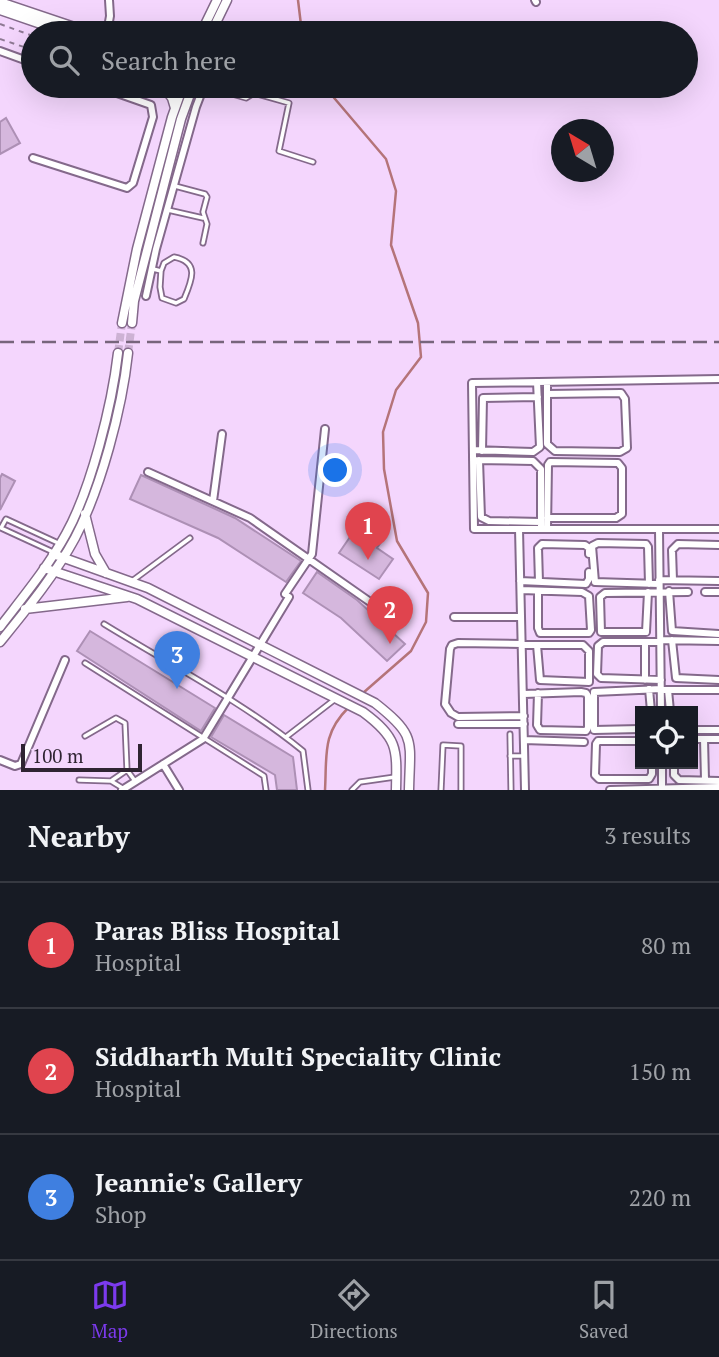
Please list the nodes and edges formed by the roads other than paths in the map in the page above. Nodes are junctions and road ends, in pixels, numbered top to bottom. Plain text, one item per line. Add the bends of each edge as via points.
1 (109, 0) edge
2 (217, 0) edge
3 (227, 0) edge
4 (0, 2) edge
5 (0, 10) edge
6 (32, 21) edge
7 (56, 21) edge
8 (109, 21) edge
9 (207, 21) edge
10 (217, 21) edge
11 (0, 51) edge
12 (21, 59) edge
13 (131, 98) edge
14 (172, 98) edge
15 (179, 98) edge
16 (189, 98) edge
17 (199, 98) edge
18 (272, 98) edge
19 (175, 108) junction
20 (33, 158) dead end
21 (313, 162) dead end
22 (175, 186) junction
23 (168, 210) junction
24 (203, 218) junction
25 (203, 243) dead end
26 (151, 268) junction
27 (161, 271) junction
28 (146, 296) dead end
29 (122, 323) tunnel mouth
30 (132, 323) tunnel mouth
31 (118, 353) tunnel mouth
32 (128, 353) tunnel mouth
33 (719, 379) edge
34 (537, 382) junction
35 (547, 382) junction
36 (547, 394) junction
37 (538, 397) junction
38 (325, 429) dead end
39 (222, 434) dead end
40 (473, 450) junction
41 (482, 451) junction
42 (476, 460) junction
43 (148, 472) dead end
44 (213, 501) junction
45 (85, 514) junction
46 (544, 525) junction
47 (519, 529) junction
48 (659, 529) junction
49 (719, 529) edge
50 (190, 538) dead end
51 (60, 544) junction
52 (719, 545) edge
53 (56, 555) junction
54 (309, 559) junction
55 (48, 570) junction
56 (106, 573) junction
57 (673, 580) junction
58 (719, 581) edge
59 (130, 582) junction
60 (520, 582) junction
61 (539, 582) junction
62 (649, 583) junction
63 (659, 585) junction
64 (520, 590) junction
65 (538, 591) junction
66 (670, 591) junction
67 (648, 592) junction
68 (688, 592) dead end
69 (705, 592) dead end
70 (719, 592) edge
71 (130, 596) junction
72 (373, 604) dead end
73 (25, 609) junction
74 (454, 617) dead end
75 (521, 617) junction
76 (103, 624) dead end
77 (0, 627) edge
78 (719, 634) edge
79 (672, 640) junction
80 (660, 641) junction
81 (719, 641) edge
82 (0, 642) edge
83 (645, 642) junction
84 (260, 645) junction
85 (522, 645) junction
86 (537, 645) junction
87 (253, 657) junction
88 (65, 660) dead end
89 (85, 663) dead end
90 (645, 680) junction
91 (661, 680) junction
92 (719, 680) edge
93 (649, 689) junction
94 (663, 690) junction
95 (719, 690) edge
96 (538, 693) junction
97 (524, 694) junction
98 (227, 699) junction
99 (338, 700) junction
100 (651, 706) edge
101 (661, 706) edge
102 (668, 706) edge
103 (524, 716) junction
104 (458, 724) dead end
105 (524, 724) junction
106 (635, 729) edge
107 (698, 730) edge
108 (719, 730) edge
109 (510, 734) dead end
110 (85, 736) dead end
111 (286, 737) junction
112 (203, 739) junction
113 (698, 739) edge
114 (704, 739) junction
115 (719, 739) edge
116 (524, 740) junction
117 (635, 741) edge
118 (584, 742) dead end
119 (510, 755) junction
120 (524, 756) junction
121 (0, 760) edge
122 (163, 764) junction
123 (652, 769) edge
124 (663, 769) edge
125 (675, 769) edge
126 (127, 770) junction
127 (396, 777) junction
128 (79, 780) dead end
129 (705, 780) junction
130 (111, 781) junction
131 (135, 781) junction
132 (719, 781) edge
133 (719, 787) edge
134 (123, 789) edge
135 (648, 789) edge
136 (666, 789) edge
137 (178, 790) edge
138 (266, 790) edge
139 (308, 790) edge
140 (352, 790) edge
141 (396, 790) edge
142 (409, 790) edge
143 (441, 790) edge
144 (461, 790) edge
145 (511, 790) edge
146 (525, 790) edge
147 (610, 790) edge

1 - 8 street
2 - 9 street
3 - 10 street
4 - 7 street
5 - 6 street
11 - 12 street
13 - 20 street via 151,105 153,117 133,183 127,188
14 - 19 street
15 - 19 street
16 - 30 street
17 - 22 street
18 - 21 lane via 289,103 279,151
19 - 29 street
22 - 23 street
22 - 24 lane via 205,194
23 - 24 lane
23 - 26 street
24 - 25 lane
26 - 27 lane
26 - 28 street
27 - 27 lane via 174,257 191,263 184,299 176,303 162,298
31 - 51 street via 115,383 87,484
32 - 45 street via 125,387
33 - 35 street
34 - 35 street
34 - 37 street
34 - 40 street via 472,383
35 - 36 street
36 - 36 street via 621,393 626,448 620,452 550,447
37 - 41 street via 483,398
37 - 41 street via 537,450
38 - 54 street
39 - 44 street
40 - 41 street
40 - 42 street
42 - 46 street via 481,517
42 - 46 street via 538,464
42 - 47 street via 474,529
43 - 44 street
44 - 54 street via 250,518
45 - 53 street via 75,538
45 - 56 street via 95,554
46 - 46 street via 550,462 618,463 622,468 620,516
46 - 47 street
46 - 48 street
47 - 60 street
48 - 49 street
48 - 63 street
50 - 59 lane
51 - 53 street
51 - 53 lane via 6,519 1,528
52 - 57 street via 675,546
53 - 55 street
53 - 56 street
54 - 72 street
54 - 84 street
55 - 71 street
55 - 73 street
55 - 77 street
56 - 59 street
57 - 58 street
57 - 63 street
59 - 84 street
60 - 61 street
60 - 64 street
61 - 61 street via 586,583 589,548 542,544 538,548
62 - 62 street via 594,582 592,546 646,544
62 - 63 street
63 - 66 street
63 - 67 street
63 - 80 street
64 - 65 street
64 - 75 street
65 - 65 street via 586,593 592,630 540,632
66 - 68 street
66 - 78 street via 672,631
67 - 67 street via 602,594 601,632 646,632
69 - 70 street
71 - 73 street
71 - 87 street
73 - 82 street
74 - 75 street
75 - 85 street
76 - 98 lane
79 - 80 street
79 - 81 street
79 - 92 street via 676,678
80 - 83 street
80 - 91 street
83 - 90 street
83 - 90 street via 600,644 597,674
84 - 87 street
84 - 142 street via 370,701 396,720 412,751
85 - 86 street
85 - 97 street
85 - 103 street via 452,645 445,704 458,717
86 - 86 street via 583,645 589,651 589,682 540,680
87 - 98 street
87 - 99 street
88 - 121 street via 21,764
89 - 112 lane
90 - 91 street
91 - 94 street
93 - 94 street
93 - 100 street
93 - 106 street via 593,694 594,730
94 - 95 street
94 - 101 street
94 - 102 street
96 - 96 street via 586,693 586,731 540,730
96 - 97 street
97 - 103 street
98 - 111 lane
98 - 112 street
99 - 111 lane
99 - 127 street via 363,712 392,738
103 - 105 street
104 - 105 street
105 - 116 street
107 - 108 street
109 - 119 lane
110 - 126 lane via 110,720 123,720
111 - 139 lane via 303,751
112 - 122 street
112 - 138 lane via 264,776
113 - 114 street
114 - 115 street
114 - 129 street
116 - 118 street
116 - 120 street
117 - 123 street via 598,741 595,775 599,779 649,779
119 - 120 lane
119 - 145 lane
120 - 146 street
122 - 131 street
122 - 137 street
124 - 136 street
125 - 129 street via 676,778
126 - 130 lane
126 - 131 lane
127 - 140 lane via 360,782
127 - 141 street
128 - 130 lane
129 - 132 street
130 - 134 lane
131 - 134 street
133 - 136 street
135 - 136 street
135 - 147 street
143 - 144 lane via 443,745 461,746

